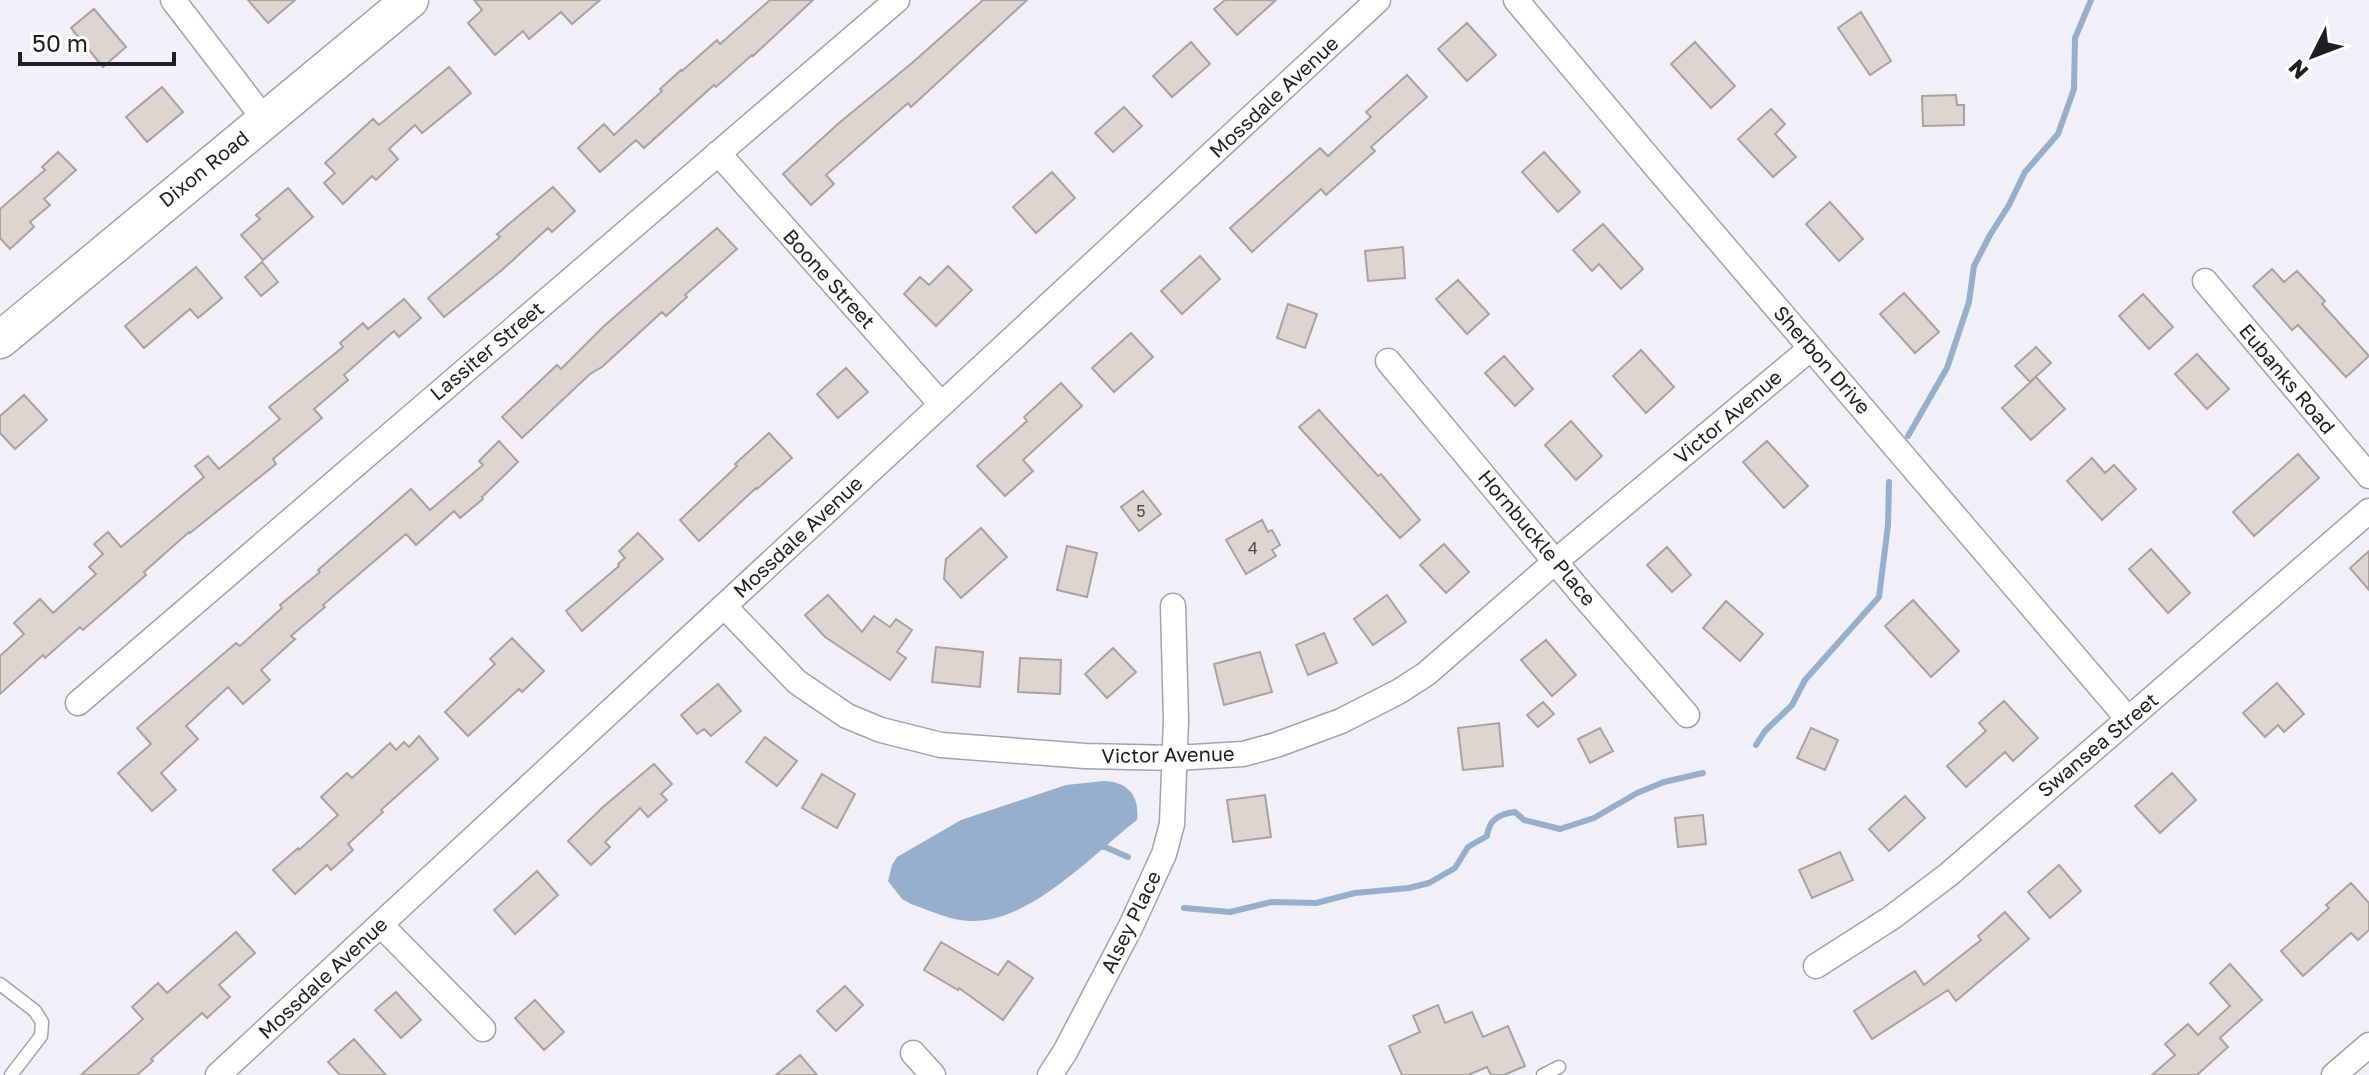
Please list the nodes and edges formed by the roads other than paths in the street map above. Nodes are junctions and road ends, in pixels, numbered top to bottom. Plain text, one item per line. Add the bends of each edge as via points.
1 (173, 0) edge
2 (410, 0) edge
3 (897, 0) edge
4 (1378, 0) edge
5 (1516, 0) edge
6 (265, 120) junction
7 (718, 153) junction
8 (2205, 281) dead end
9 (0, 340) edge
10 (1811, 348) junction
11 (1388, 361) dead end
12 (941, 404) junction
13 (2369, 476) edge
14 (2369, 511) edge
15 (1556, 561) junction
16 (724, 606) junction
17 (1173, 606) dead end
18 (78, 703) dead end
19 (1687, 715) dead end
20 (2128, 719) junction
21 (1176, 758) junction
22 (381, 925) junction
23 (1816, 966) dead end
24 (0, 984) edge
25 (483, 1029) dead end
26 (2369, 1045) edge
27 (913, 1053) dead end
28 (1559, 1067) dead end
29 (11, 1075) edge
30 (218, 1075) edge
31 (933, 1075) edge
32 (1050, 1075) edge
33 (1543, 1075) edge
34 (2334, 1075) edge

1 - 6 street
2 - 6 street, Dixon Road
3 - 7 street, Lassiter Street
4 - 12 street, Mossdale Avenue
5 - 10 street, Sherbon Drive
6 - 9 street, Dixon Road
7 - 12 street, Boone Street
7 - 18 street, Lassiter Street
8 - 13 street, Eubanks Road
10 - 15 street, Victor Avenue
10 - 20 street, Sherbon Drive
11 - 15 street, Hornbuckle Place
12 - 16 street, Mossdale Avenue
14 - 20 street, Swansea Street
15 - 19 street, Hornbuckle Place
15 - 21 street, Victor Avenue via 1426,674 1398,692 1276,745 1221,757
16 - 21 street, Victor Avenue via 813,694 881,730 941,745
16 - 22 street, Mossdale Avenue
17 - 21 street, Alsey Place
20 - 23 street, Swansea Street via 1919,898
21 - 32 street, Alsey Place via 1172,824 1164,854
22 - 25 street
22 - 30 street, Mossdale Avenue
24 - 29 lane via 42,1022 41,1036
26 - 34 street
27 - 31 street
28 - 33 lane

